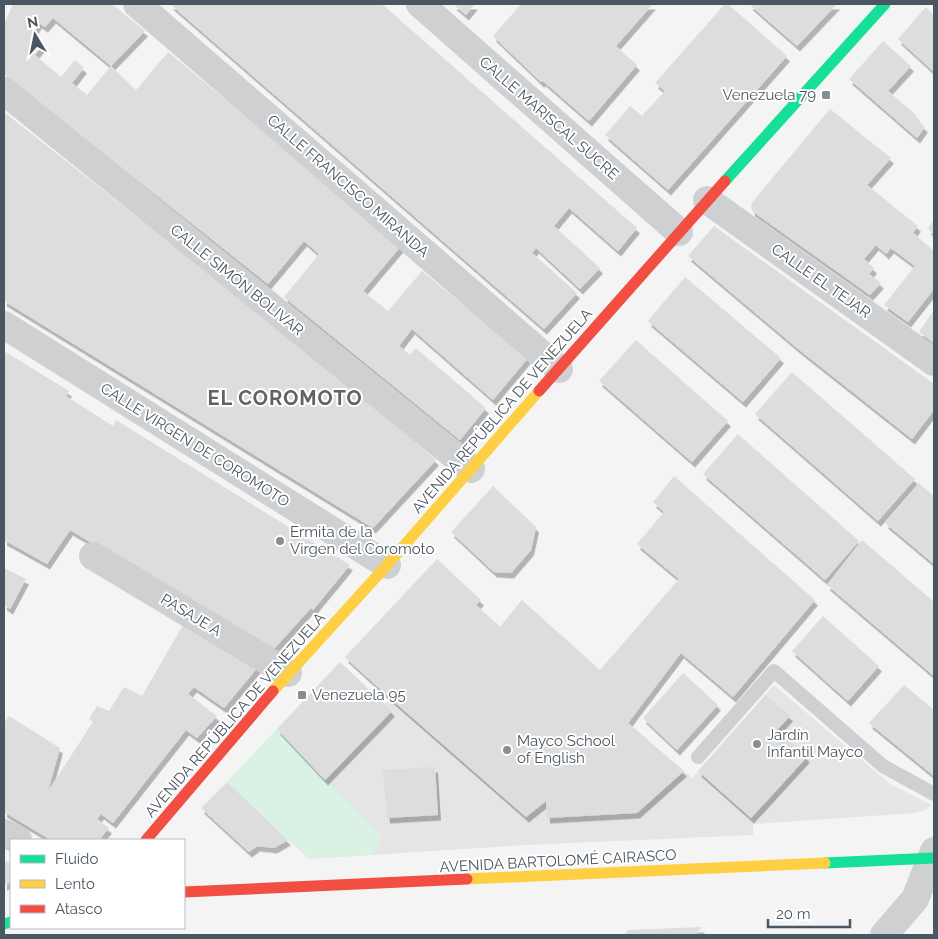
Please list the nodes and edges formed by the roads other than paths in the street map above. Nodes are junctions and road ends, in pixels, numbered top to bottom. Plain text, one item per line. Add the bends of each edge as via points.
1 (137, 4) edge
2 (420, 4) edge
3 (884, 4) edge
4 (4, 91) edge
5 (707, 200) junction
6 (679, 232) junction
7 (4, 325) edge
8 (934, 362) edge
9 (559, 369) junction
10 (471, 469) junction
11 (93, 556) dead end
12 (387, 565) junction
13 (288, 673) junction
14 (698, 757) dead end
15 (934, 794) edge
16 (4, 833) edge
17 (16, 839) edge
18 (147, 839) edge
19 (933, 856) edge
20 (185, 892) edge
21 (884, 935) edge

1 - 9 street, CALLE FRANCISCO MIRANDA
2 - 6 street, CALLE MARISCAL SUCRE
3 - 5 street, AVENIDA REPÚBLICA DE VENEZUELA
4 - 10 street, CALLE SIMÓN BOLIVAR
5 - 6 street, AVENIDA REPÚBLICA DE VENEZUELA
5 - 8 street, CALLE EL TEJAR
6 - 9 street, AVENIDA REPÚBLICA DE VENEZUELA
7 - 12 street, CALLE VIRGEN DE COROMOTO
9 - 10 street, AVENIDA REPÚBLICA DE VENEZUELA
10 - 12 street, AVENIDA REPÚBLICA DE VENEZUELA
11 - 13 street, PASAJE A
12 - 13 street, AVENIDA REPÚBLICA DE VENEZUELA
13 - 18 street, AVENIDA REPÚBLICA DE VENEZUELA
14 - 15 lane via 774,671 883,766
16 - 17 street
19 - 20 street, AVENIDA BARTOLOMÉ CAIRASCO
19 - 21 street via 915,899

